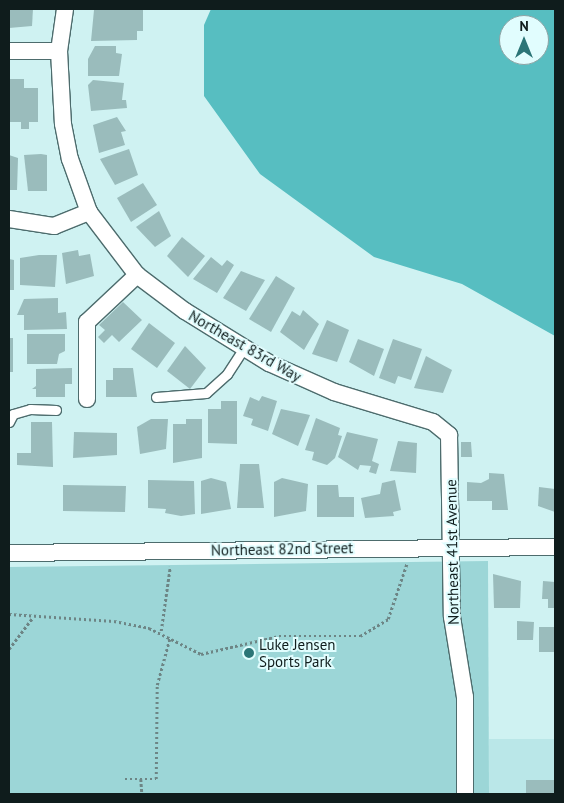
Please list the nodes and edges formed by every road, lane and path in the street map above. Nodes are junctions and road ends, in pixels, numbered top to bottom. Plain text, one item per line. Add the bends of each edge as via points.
1 (65, 9) edge
2 (9, 51) edge
3 (59, 51) junction
4 (89, 212) junction
5 (9, 219) edge
6 (137, 275) junction
7 (244, 348) junction
8 (156, 397) dead end
9 (87, 399) dead end
10 (56, 410) dead end
11 (9, 422) edge
12 (446, 430) joint
13 (450, 546) junction
14 (409, 547) junction
15 (555, 547) edge
16 (171, 551) junction
17 (9, 552) edge
18 (9, 614) edge
19 (32, 618) junction
20 (161, 631) junction
21 (170, 638) junction
22 (9, 649) edge
23 (125, 779) dead end
24 (141, 779) junction
25 (142, 794) edge
26 (465, 794) edge

1 - 3 street
2 - 3 street
3 - 4 street via 63,124
4 - 5 street via 54,226
4 - 6 street, Northeast 83rd Way
6 - 7 street, Northeast 83rd Way
6 - 9 street via 87,322
7 - 8 lane via 227,374 206,393
7 - 12 street, Northeast 83rd Way via 314,385 433,422
10 - 11 lane via 30,409 13,414
12 - 13 street, Northeast 41st Avenue via 450,440
13 - 14 street, Northeast 82nd Street
13 - 15 street, Northeast 82nd Street
13 - 26 street, Northeast 41st Avenue via 452,617 465,697
14 - 16 street, Northeast 82nd Street
14 - 21 path via 390,614 370,634 279,636 201,654
16 - 17 street, Northeast 82nd Street
16 - 20 path
18 - 19 path
19 - 20 path via 114,621
19 - 22 path
20 - 21 path
21 - 24 path via 157,685 156,779
23 - 24 path
24 - 25 path

